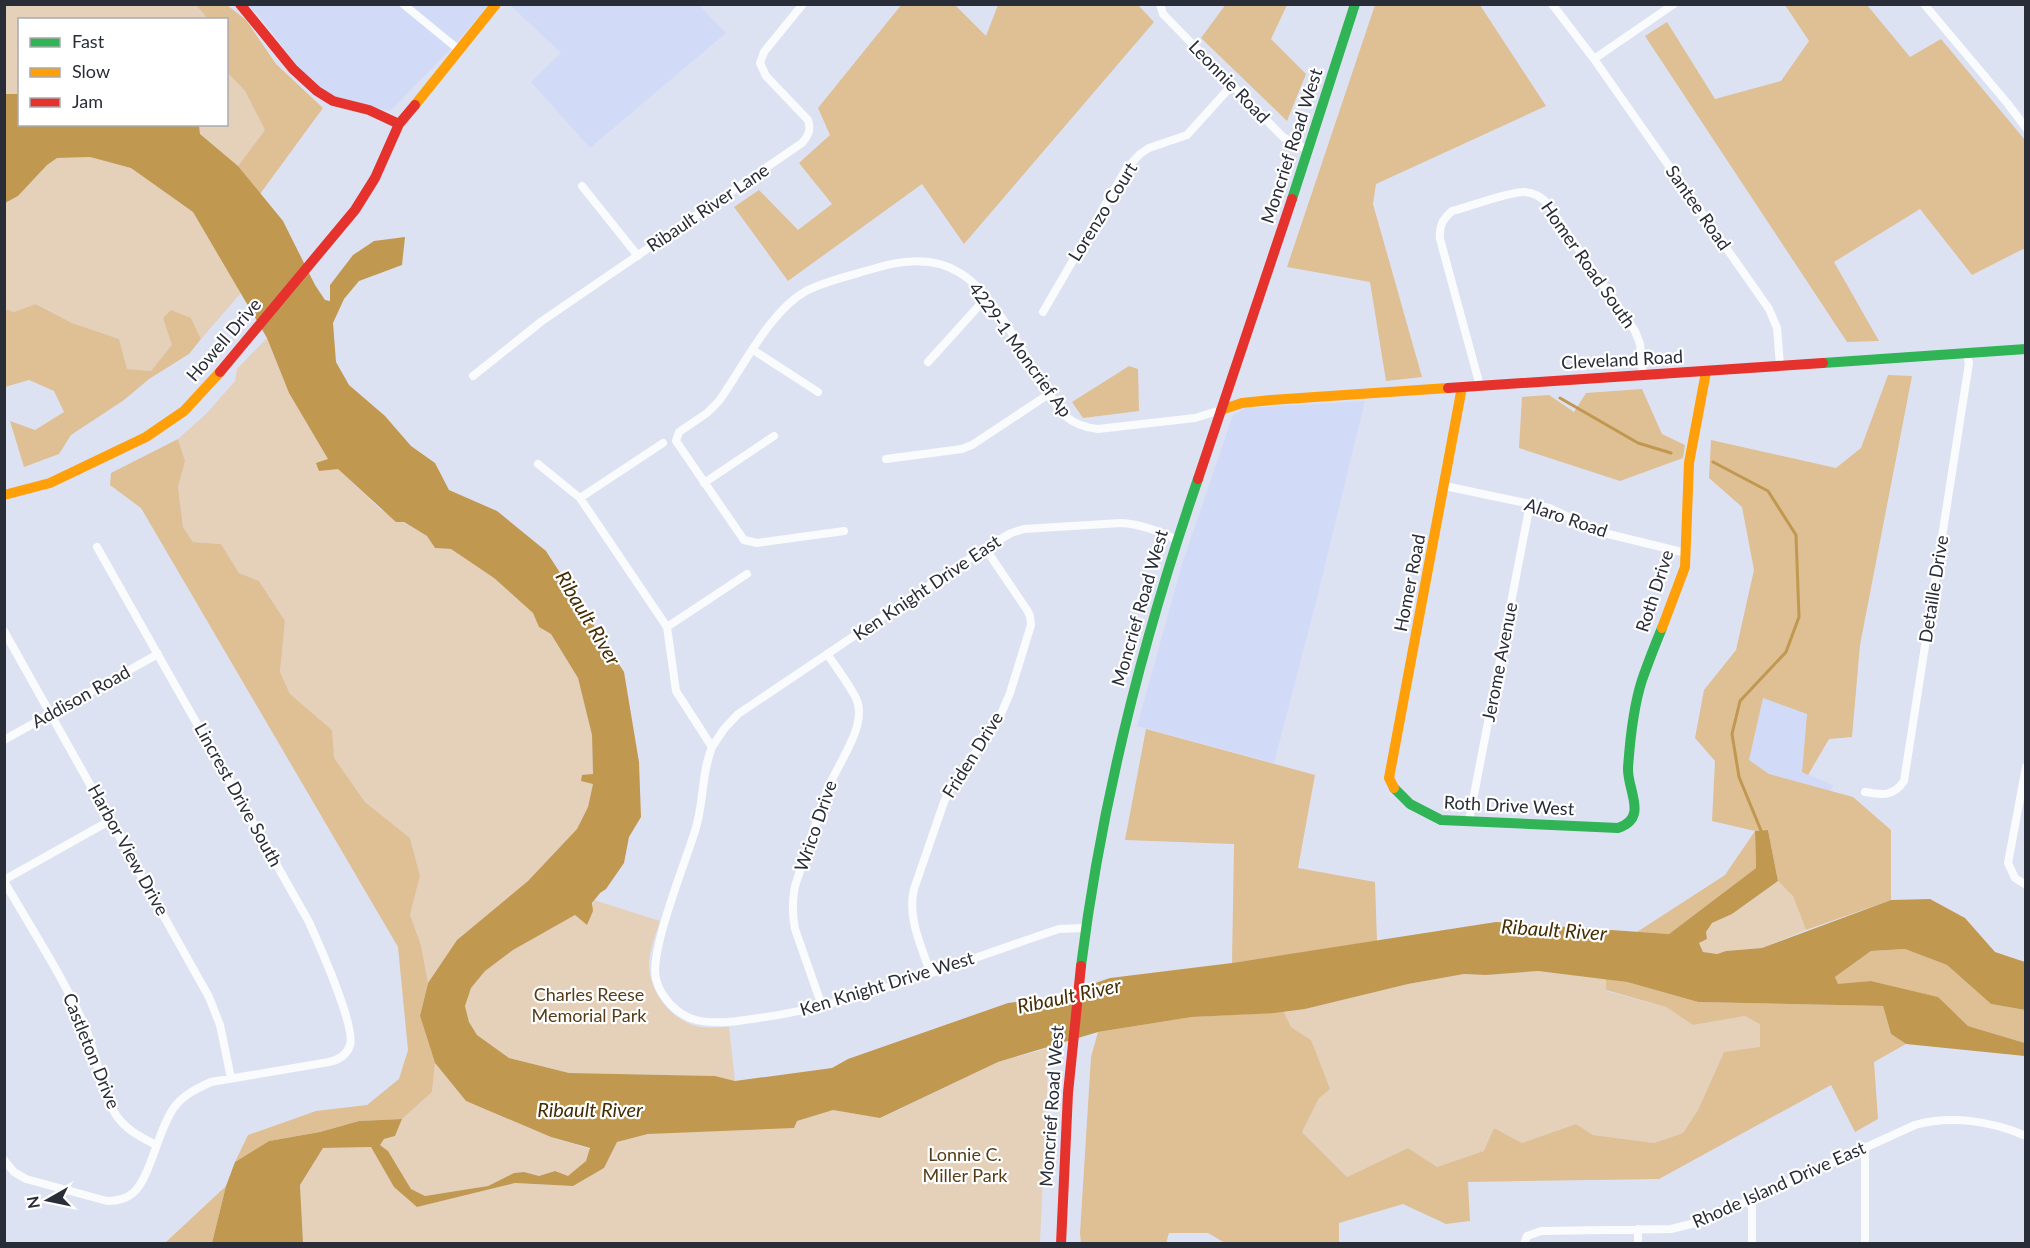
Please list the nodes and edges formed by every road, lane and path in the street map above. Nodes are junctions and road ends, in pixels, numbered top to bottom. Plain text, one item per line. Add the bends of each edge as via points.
1 (240, 4) edge
2 (403, 4) edge
3 (496, 4) edge
4 (803, 4) edge
5 (1160, 4) edge
6 (1355, 4) edge
7 (1552, 4) edge
8 (1674, 4) edge
9 (1924, 4) edge
10 (458, 49) junction
11 (1594, 59) junction
12 (1233, 84) junction
13 (399, 124) junction
14 (2025, 128) edge
15 (1308, 150) junction
16 (582, 186) dead end
17 (638, 256) junction
18 (986, 298) junction
19 (1043, 312) dead end
20 (2025, 349) edge
21 (753, 350) junction
22 (1966, 353) junction
23 (928, 362) dead end
24 (1780, 366) junction
25 (1706, 372) junction
26 (1643, 375) junction
27 (473, 376) dead end
28 (1480, 386) junction
29 (1462, 387) junction
30 (818, 392) dead end
31 (1049, 394) junction
32 (1221, 410) junction
33 (774, 436) dead end
34 (663, 443) dead end
35 (886, 459) dead end
36 (538, 464) dead end
37 (704, 483) junction
38 (1445, 486) junction
39 (4, 495) edge
40 (580, 498) junction
41 (1530, 504) junction
42 (844, 531) dead end
43 (1176, 540) junction
44 (97, 547) dead end
45 (985, 548) junction
46 (1686, 553) junction
47 (747, 574) dead end
48 (667, 627) junction
49 (4, 631) edge
50 (158, 654) junction
51 (827, 654) junction
52 (51, 713) junction
53 (4, 740) edge
54 (712, 747) junction
55 (2025, 767) edge
56 (1390, 785) joint
57 (1865, 792) dead end
58 (1633, 818) joint
59 (111, 820) junction
60 (1469, 821) junction
61 (4, 881) edge
62 (2025, 885) edge
63 (1085, 928) junction
64 (930, 972) junction
65 (822, 1006) junction
66 (231, 1078) junction
67 (2025, 1136) edge
68 (156, 1145) junction
69 (1865, 1148) junction
70 (4, 1160) edge
71 (1752, 1201) junction
72 (1638, 1229) junction
73 (1526, 1240) edge
74 (1061, 1244) edge
75 (1638, 1244) edge
76 (1752, 1244) edge
77 (1865, 1244) edge

1 - 13 street via 315,90 329,99
2 - 10 street
3 - 10 street, Howell Drive
4 - 17 street, Ribault River Lane via 764,52 760,63 766,76 808,120 808,136
5 - 12 street, Leonnie Road via 1163,14
6 - 15 street, Moncrief Road West
7 - 11 street, Santee Road
8 - 11 street
9 - 14 street
10 - 13 street, Howell Drive
11 - 24 street, Santee Road via 1769,309 1777,328
12 - 15 street, Leonnie Road via 1283,137
12 - 19 street, Lorenzo Court via 1187,135 1149,148 1126,169
13 - 39 street, Howell Drive via 375,178 355,210 184,411 146,437 50,483
15 - 32 street, Moncrief Road West
16 - 17 street
17 - 27 street, Ribault River Lane via 542,321
18 - 21 street, 4229-1 Moncrief Ap via 952,268 919,261 894,262 805,292 778,313
18 - 23 street
18 - 31 street, 4229-1 Moncrief Ap
20 - 22 street, Cleveland Road
21 - 30 street
21 - 37 street, 4229-1 Moncrief Ap via 719,401 676,437
22 - 24 street, Cleveland Road
22 - 57 street, Detaille Drive via 1970,363 1904,781 1890,794
24 - 25 street, Cleveland Road
25 - 26 street, Cleveland Road
25 - 46 street, Roth Drive via 1689,463
26 - 28 street, Cleveland Road
26 - 28 street, Homer Road South via 1635,331 1546,202 1533,193 1519,192 1452,212 1441,224 1440,239
28 - 29 street, Cleveland Road
29 - 32 street, Cleveland Road via 1242,403
29 - 38 street, Homer Road
31 - 32 street, 4229-1 Moncrief Ap via 1065,417 1075,424 1098,429 1195,418
31 - 35 street via 962,449
32 - 43 street, Moncrief Road West
33 - 37 street
34 - 40 street
36 - 40 street
37 - 42 street via 749,543
38 - 41 street, Alaro Road
38 - 56 street, Homer Road
40 - 48 street
41 - 46 street, Alaro Road via 1604,533
41 - 60 street, Jerome Avenue
43 - 45 street, Ken Knight Drive East via 1132,524 1107,523 1024,529
43 - 63 street, Moncrief Road West via 1128,712
44 - 50 street, Lincrest Drive South
45 - 51 street, Ken Knight Drive East
45 - 64 street, Friden Drive via 1027,610 1031,626 1001,714 948,793 911,898 913,919
46 - 58 street, Roth Drive via 1685,567 1642,681 1634,715 1628,771 1635,806
47 - 48 street
48 - 54 street via 676,691
49 - 52 street, Harbor View Drive
50 - 52 street, Addison Road
50 - 66 street, Lincrest Drive South via 314,932 350,1030 350,1045 338,1060
51 - 54 street, Ken Knight Drive East via 738,714
51 - 65 street, Wrico Drive via 856,698 859,714 857,730 831,778 793,896 795,929
52 - 53 street, Addison Road
52 - 59 street, Harbor View Drive
54 - 65 street, Ken Knight Drive West via 706,761 696,827 655,954 656,979 661,991 686,1016 704,1021 748,1020
55 - 62 street via 2008,855 2010,871
56 - 60 street, Roth Drive West via 1429,816
58 - 60 street, Roth Drive West via 1618,828
59 - 61 street
59 - 66 street, Harbor View Drive via 209,997 220,1025
61 - 68 street, Castleton Drive via 86,1030 109,1102 123,1124
63 - 64 street, Ken Knight Drive West via 1059,929
63 - 74 street, Moncrief Road West via 1062,1162
64 - 65 street, Ken Knight Drive West
66 - 68 street via 211,1082 176,1105
67 - 69 street, Rhode Island Drive East via 1992,1124 1936,1121 1915,1125
68 - 70 street via 140,1185 128,1197 118,1200 106,1201 26,1179
69 - 71 street, Rhode Island Drive East
69 - 77 street
71 - 72 street, Rhode Island Drive East via 1689,1226
71 - 76 street
72 - 73 street, Rhode Island Drive East via 1541,1231
72 - 75 street

